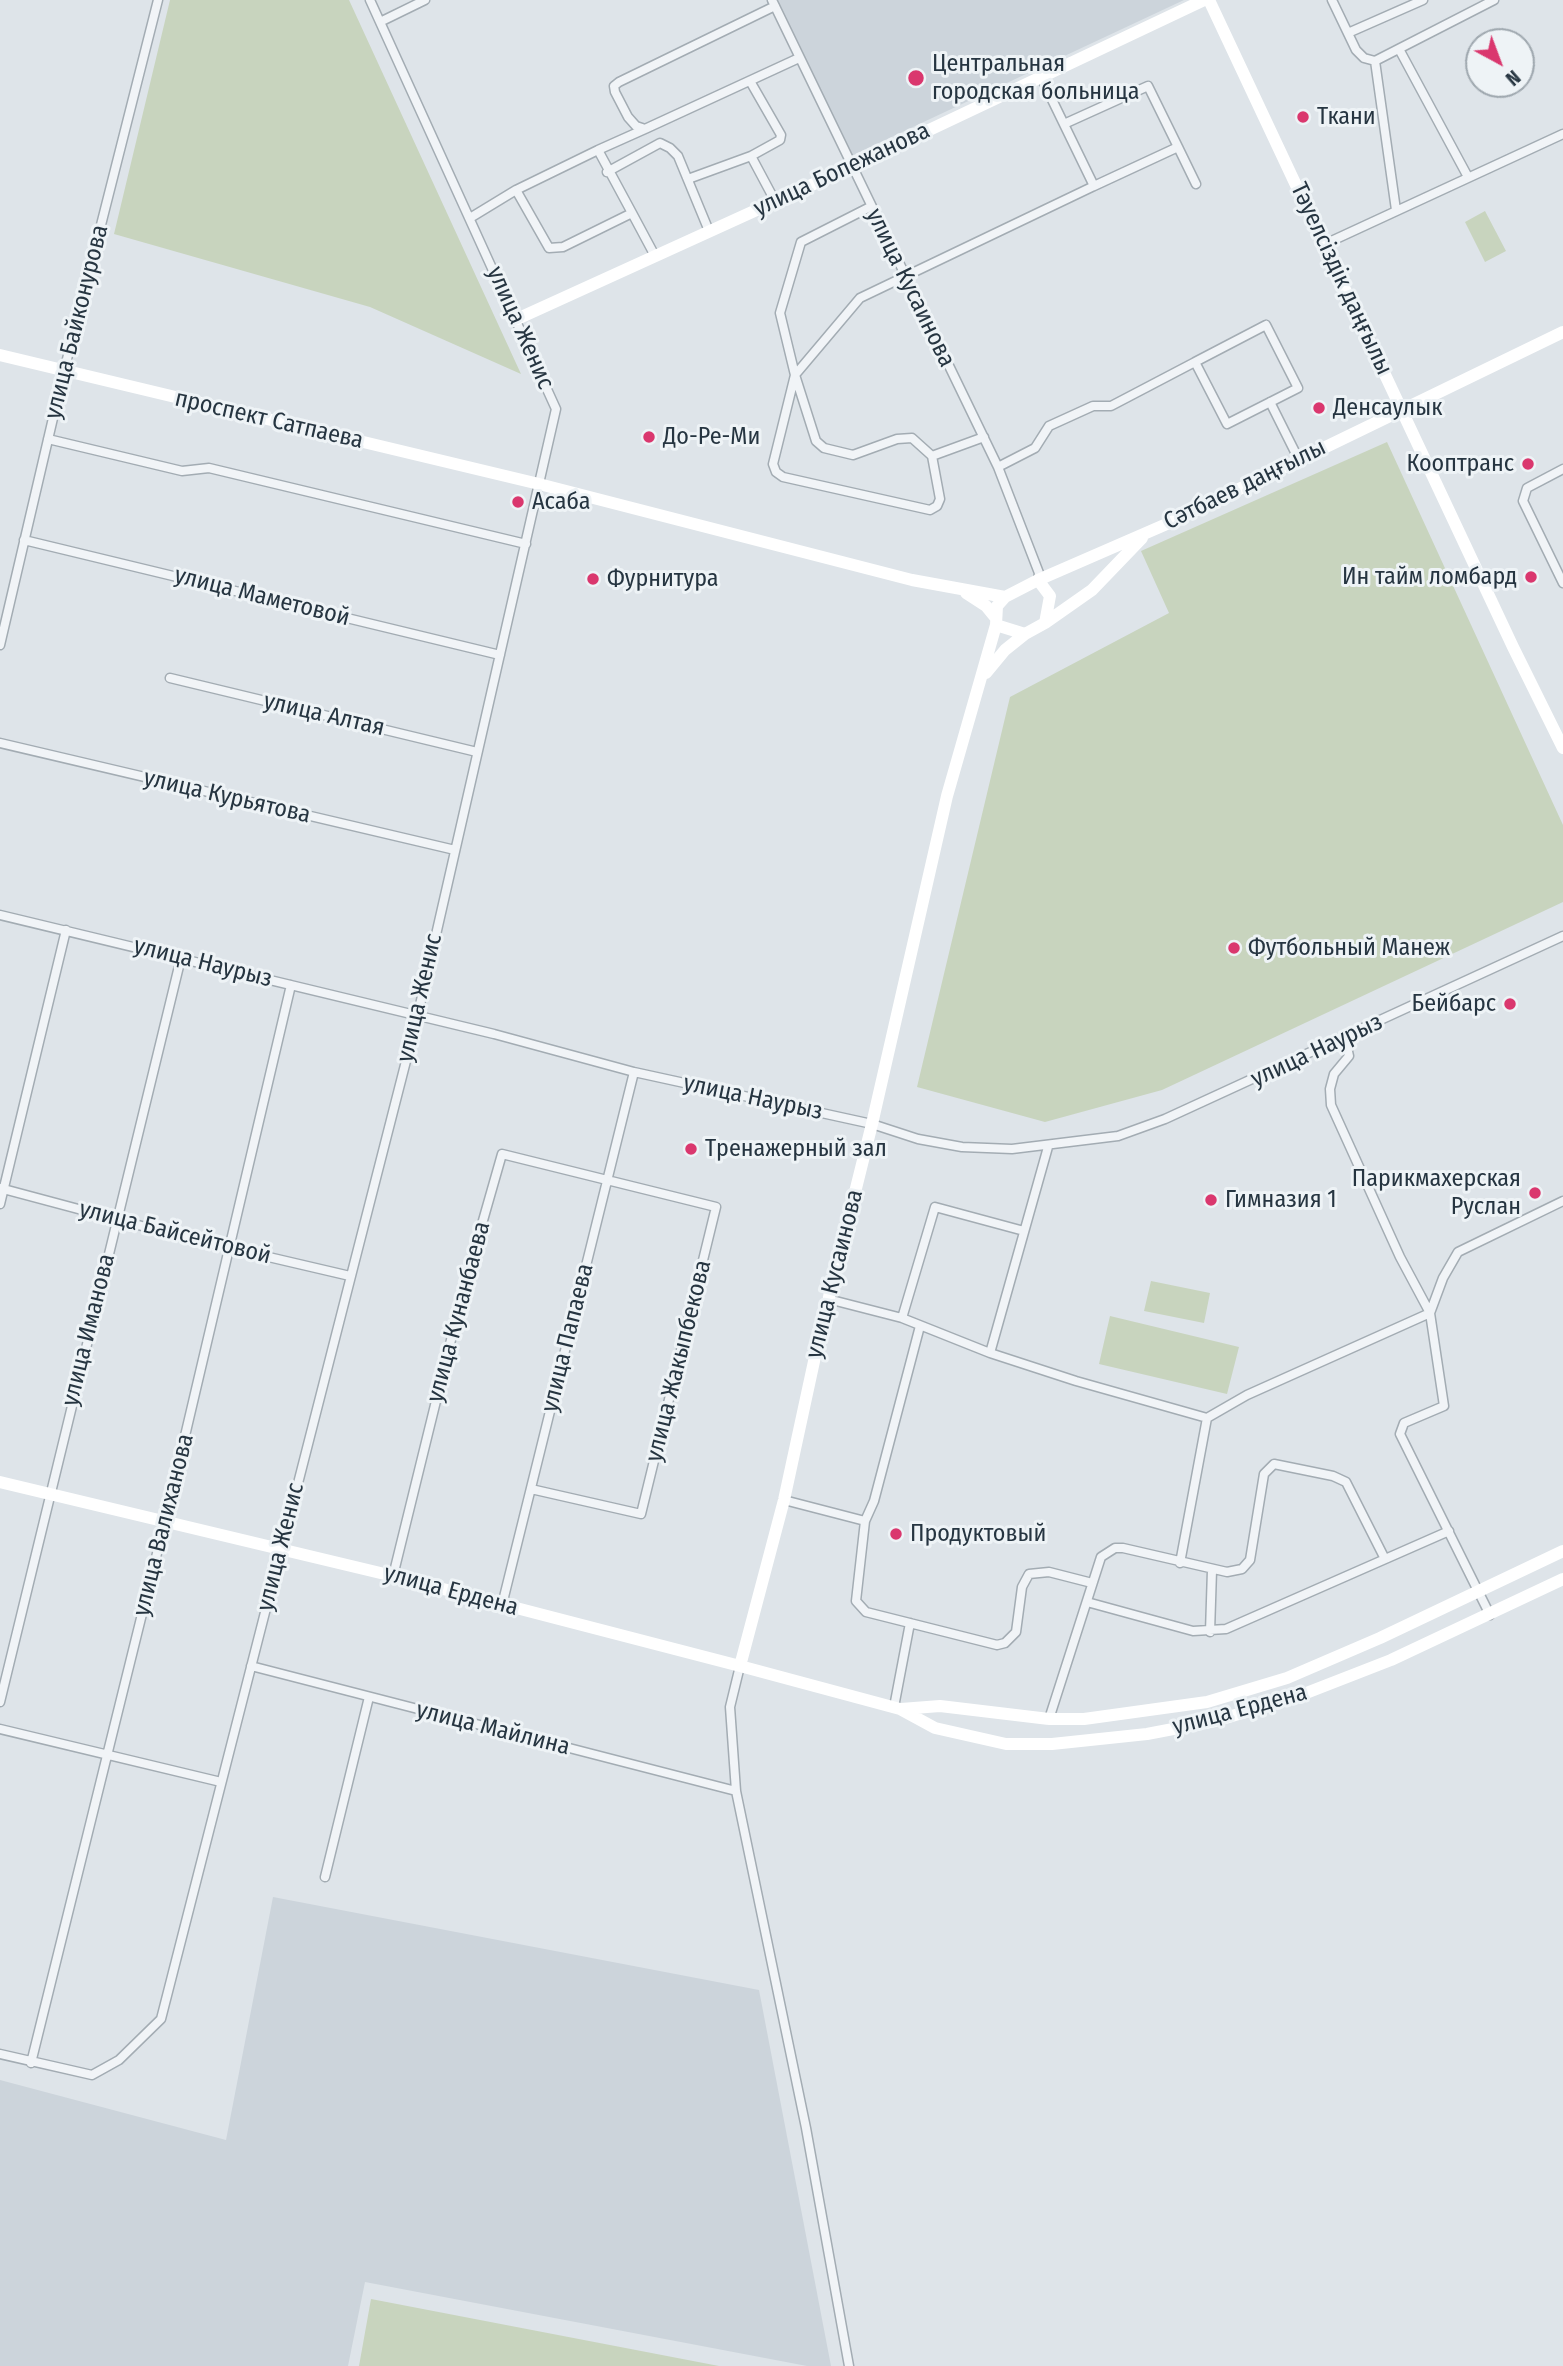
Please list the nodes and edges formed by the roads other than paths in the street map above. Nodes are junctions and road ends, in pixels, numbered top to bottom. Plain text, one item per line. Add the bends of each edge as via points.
1 (158, 0) edge
2 (370, 0) edge
3 (425, 0) edge
4 (1204, 0) edge
5 (1209, 0) edge
6 (1332, 0) edge
7 (1423, 0) edge
8 (1494, 0) edge
9 (773, 3) edge
10 (380, 22) junction
11 (1348, 33) junction
12 (1399, 49) junction
13 (799, 58) junction
14 (1375, 61) junction
15 (1041, 77) junction
16 (750, 81) junction
17 (1064, 124) junction
18 (645, 129) junction
19 (1563, 134) edge
20 (1178, 147) junction
21 (598, 149) junction
22 (751, 156) junction
23 (851, 167) junction
24 (607, 173) junction
25 (1468, 177) junction
26 (688, 179) junction
27 (1196, 184) dead end
28 (1094, 186) junction
29 (516, 190) junction
30 (775, 201) junction
31 (870, 207) junction
32 (1396, 210) junction
33 (632, 214) junction
34 (470, 218) junction
35 (709, 231) junction
36 (1325, 244) junction
37 (656, 256) junction
38 (904, 275) junction
39 (517, 318) junction
40 (1563, 332) edge
41 (0, 355) edge
42 (1195, 362) junction
43 (64, 371) junction
44 (794, 375) junction
45 (1270, 402) junction
46 (1402, 407) junction
47 (984, 437) junction
48 (48, 439) junction
49 (932, 456) junction
50 (1298, 458) junction
51 (998, 467) junction
52 (1563, 469) edge
53 (539, 484) junction
54 (1149, 531) junction
55 (24, 540) junction
56 (526, 544) junction
57 (1038, 580) junction
58 (1563, 583) edge
59 (962, 591) junction
60 (1005, 597) junction
61 (996, 621) junction
62 (1045, 623) junction
63 (1025, 634) junction
64 (0, 645) edge
65 (500, 654) junction
66 (170, 678) dead end
67 (981, 679) junction
68 (0, 743) edge
69 (1563, 748) edge
70 (477, 752) junction
71 (455, 850) junction
72 (0, 915) edge
73 (66, 930) junction
74 (1563, 936) edge
75 (181, 958) junction
76 (291, 985) junction
77 (416, 1018) junction
78 (1345, 1038) junction
79 (634, 1072) junction
80 (872, 1124) junction
81 (1048, 1147) junction
82 (607, 1180) junction
83 (2, 1189) edge
84 (1563, 1201) edge
85 (0, 1204) edge
86 (117, 1220) junction
87 (1024, 1231) junction
88 (230, 1248) junction
89 (350, 1276) junction
90 (828, 1299) junction
91 (1430, 1313) junction
92 (902, 1318) junction
93 (920, 1325) junction
94 (990, 1353) junction
95 (1207, 1418) junction
96 (0, 1482) edge
97 (531, 1489) junction
98 (50, 1495) junction
99 (784, 1500) junction
100 (165, 1521) junction
101 (866, 1521) junction
102 (1449, 1531) junction
103 (281, 1548) junction
104 (1563, 1551) edge
105 (1385, 1559) junction
106 (1180, 1563) junction
107 (1212, 1570) junction
108 (393, 1576) junction
109 (1563, 1579) edge
110 (1092, 1583) junction
111 (1479, 1590) junction
112 (1087, 1602) junction
113 (502, 1605) junction
114 (1490, 1615) junction
115 (910, 1623) junction
116 (1210, 1632) junction
117 (740, 1666) junction
118 (251, 1667) junction
119 (369, 1697) junction
120 (0, 1702) edge
121 (897, 1708) junction
122 (1049, 1719) junction
123 (0, 1729) edge
124 (107, 1754) junction
125 (221, 1782) junction
126 (736, 1791) junction
127 (325, 1877) dead end
128 (0, 2054) edge
129 (31, 2063) junction
130 (849, 2366) edge

1 - 43 street, улица Байконурова
2 - 10 street, улица Женис
3 - 10 street
4 - 15 street, улица Бопежанова
5 - 36 street, Тәуелсіздік даңғылы
6 - 11 street
7 - 11 street
8 - 12 street
9 - 13 street, улица Кусаинова
9 - 18 street via 614,86 628,117
10 - 34 street, улица Женис
11 - 14 street via 1364,58
12 - 14 street
12 - 25 street
13 - 16 street
13 - 23 street, улица Кусаинова
14 - 32 street
15 - 17 street
15 - 23 street, улица Бопежанова
16 - 18 street
16 - 22 street via 781,135 778,143
17 - 20 street via 1148,86
17 - 28 street
18 - 21 street
19 - 25 street
20 - 27 street
20 - 28 street
21 - 24 street
21 - 29 street
22 - 26 street
22 - 30 street
23 - 30 street, улица Бопежанова
23 - 31 street, улица Кусаинова
24 - 26 street via 660,142 678,156
24 - 33 street
25 - 32 street
26 - 35 street
28 - 38 street
29 - 33 street via 549,248 564,247
29 - 34 street
30 - 35 street, улица Бопежанова
31 - 38 street, улица Кусаинова
31 - 44 street via 801,242 780,313
32 - 36 street
33 - 37 street
34 - 39 street, улица Женис
35 - 37 street, улица Бопежанова
36 - 46 street, Тәуелсіздік даңғылы
37 - 39 street, улица Бопежанова
38 - 44 street via 860,298
38 - 47 street, улица Кусаинова
39 - 53 street, улица Женис via 556,409
40 - 46 street, Сәтбаев даңғылы
41 - 43 street, проспект Сатпаева
42 - 45 street via 1227,424
42 - 45 street via 1266,326 1298,388
42 - 51 street via 1111,406 1093,406 1049,426 1035,447
43 - 48 street, улица Байконурова
43 - 53 street, проспект Сатпаева
44 - 49 street via 816,442 824,448 853,455 912,438
44 - 49 street via 773,464 783,477 930,510 940,499
45 - 50 street
46 - 50 street, Сәтбаев даңғылы
46 - 69 street, Тәуелсіздік даңғылы
47 - 49 street
47 - 51 street, улица Кусаинова
48 - 55 street, улица Байконурова
48 - 56 street via 182,471 209,468
50 - 54 street, Сәтбаев даңғылы
51 - 57 street, улица Кусаинова
52 - 58 street via 1527,488 1522,501
53 - 56 street, улица Женис
53 - 59 street
54 - 57 street, Сәтбаев даңғылы
54 - 62 street via 1092,590
55 - 64 street, улица Байконурова
55 - 65 street, улица Маметовой
56 - 65 street, улица Женис
57 - 60 street
57 - 62 street via 1051,596
59 - 60 street
59 - 61 street via 986,606
60 - 61 street via 997,606
61 - 63 street
61 - 67 street, улица Кусаинова
62 - 63 street
63 - 67 street
65 - 70 street, улица Женис
66 - 70 street, улица Алтая
67 - 80 street, улица Кусаинова via 947,796
68 - 71 street, улица Курьятова
70 - 71 street, улица Женис
71 - 77 street, улица Женис
72 - 73 street, улица Наурыз
73 - 75 street, улица Наурыз
73 - 83 street
74 - 78 street, улица Наурыз
75 - 76 street, улица Наурыз
75 - 86 street, улица Иманова
76 - 77 street, улица Наурыз
76 - 88 street, улица Валиханова
77 - 79 street, улица Наурыз
77 - 89 street, улица Женис
78 - 81 street, улица Наурыз via 1165,1119 1118,1136
78 - 91 street via 1349,1056 1334,1074 1331,1105
79 - 80 street, улица Наурыз
79 - 82 street, улица Папаева
80 - 81 street, улица Наурыз via 962,1147
80 - 90 street, улица Кусаинова
81 - 87 street
82 - 97 street, улица Папаева
82 - 97 street, улица Жакыпбекова via 712,1205 716,1210 643,1512
82 - 108 street, улица Кунанбаева via 502,1154
83 - 85 street
83 - 86 street, улица Байсейтовой
84 - 91 street via 1458,1252
86 - 88 street, улица Байсейтовой
86 - 98 street, улица Иманова
87 - 92 street via 935,1207
87 - 94 street
88 - 89 street, улица Байсейтовой
88 - 100 street, улица Валиханова
89 - 103 street, улица Женис
90 - 92 street
90 - 99 street, улица Кусаинова
91 - 95 street via 1247,1395
91 - 102 street via 1444,1406 1404,1423 1400,1434
92 - 93 street
93 - 94 street
93 - 101 street
94 - 95 street
95 - 106 street
96 - 98 street, улица Ердена
97 - 113 street, улица Папаева
98 - 100 street, улица Ердена
98 - 120 street, улица Иманова
99 - 101 street
99 - 117 street, улица Кусаинова
100 - 103 street, улица Ердена
100 - 124 street, улица Валиханова
101 - 115 street via 856,1601 866,1612
102 - 105 street
102 - 111 street
103 - 108 street, улица Ердена
103 - 118 street, улица Женис
104 - 111 street, улица Ердена
105 - 107 street via 1346,1482 1274,1464 1264,1474 1248,1565 1227,1573
105 - 116 street
106 - 107 street
106 - 110 street via 1115,1548 1101,1557
107 - 116 street
108 - 113 street, улица Ердена
109 - 114 street, улица Ердена
110 - 112 street
110 - 115 street via 1049,1572 1029,1574 1022,1587 1016,1632 1005,1643
111 - 114 street
111 - 122 street, улица Ердена via 1287,1678 1207,1702 1084,1719
112 - 116 street
112 - 122 street
113 - 117 street, улица Ердена
114 - 121 street, улица Ердена via 1296,1697 1215,1721 1147,1734 1062,1744 1006,1744 935,1728
115 - 121 street
117 - 121 street, улица Ердена
117 - 126 street via 730,1707
118 - 119 street, улица Майлина
118 - 125 street, улица Женис
119 - 126 street, улица Майлина
119 - 127 street
121 - 122 street, улица Ердена via 940,1706
123 - 124 street
124 - 125 street
124 - 129 street, улица Валиханова
125 - 129 street, улица Женис via 161,2019 119,2060 92,2075
126 - 130 street via 806,2129
128 - 129 street

